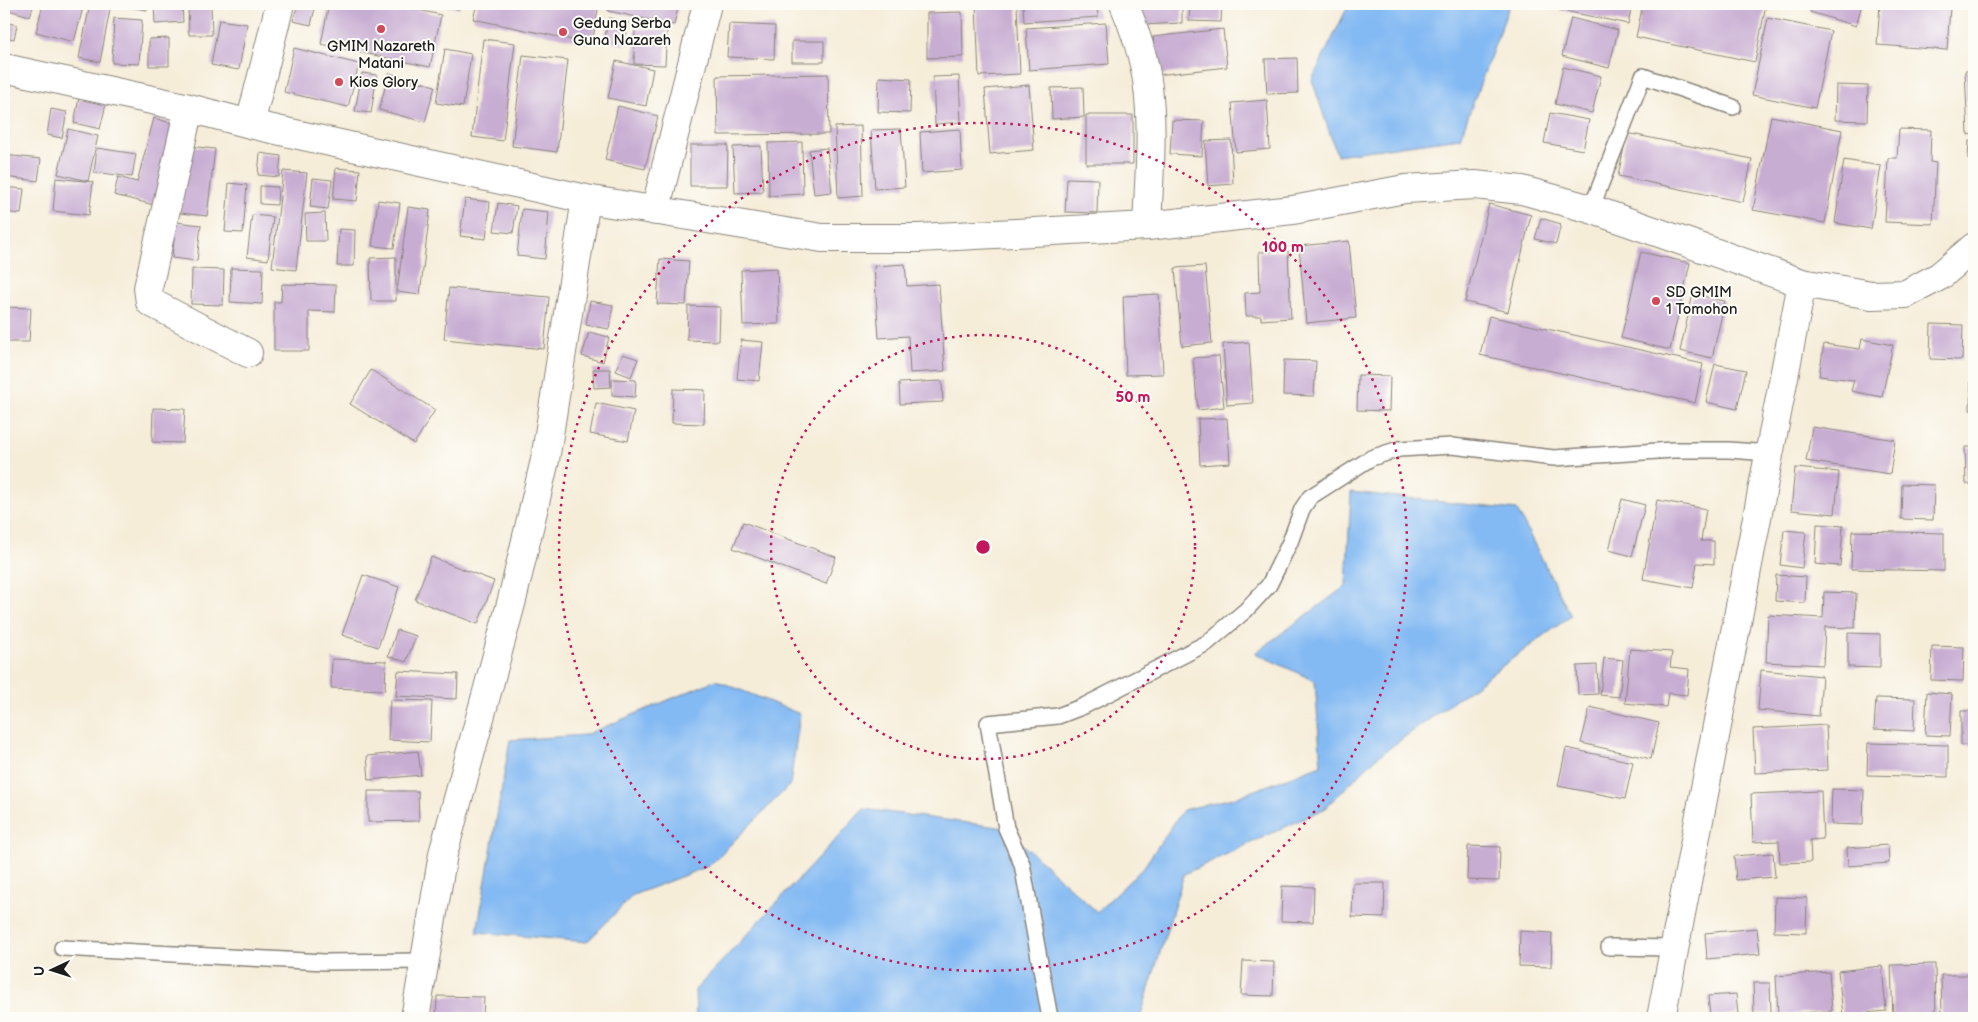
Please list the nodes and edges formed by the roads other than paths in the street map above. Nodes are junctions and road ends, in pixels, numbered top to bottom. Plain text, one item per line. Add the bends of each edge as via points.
1 (280, 4) edge
2 (707, 4) edge
3 (1124, 4) edge
4 (4, 68) edge
5 (1733, 107) dead end
6 (190, 108) junction
7 (250, 124) junction
8 (586, 199) junction
9 (1591, 209) junction
10 (655, 211) junction
11 (1147, 226) junction
12 (1974, 247) edge
13 (1802, 283) junction
14 (248, 353) dead end
15 (1769, 453) junction
16 (62, 948) dead end
17 (1609, 948) dead end
18 (1675, 948) junction
19 (425, 961) junction
20 (415, 1018) edge
21 (1050, 1018) edge
22 (1661, 1018) edge

1 - 7 street
2 - 10 street
3 - 11 street via 1135,31 1147,80 1150,129
4 - 6 street
5 - 9 lane via 1643,76
6 - 7 street
6 - 14 street via 148,297 150,302
7 - 8 street
8 - 10 street
8 - 19 street via 545,460 512,600 443,854
9 - 11 street via 1522,190 1475,185 1405,189 1294,210
9 - 13 street
10 - 11 street via 822,238 918,238
12 - 13 street via 1940,276 1906,294 1871,295
13 - 15 street
15 - 18 street
15 - 21 lane via 1673,450 1554,458 1452,446 1399,449 1371,458 1310,497 1269,585 1246,610 1207,643 1058,716 988,723 1006,828 1022,864
16 - 19 lane via 325,962
17 - 18 lane
18 - 22 street
19 - 20 street

